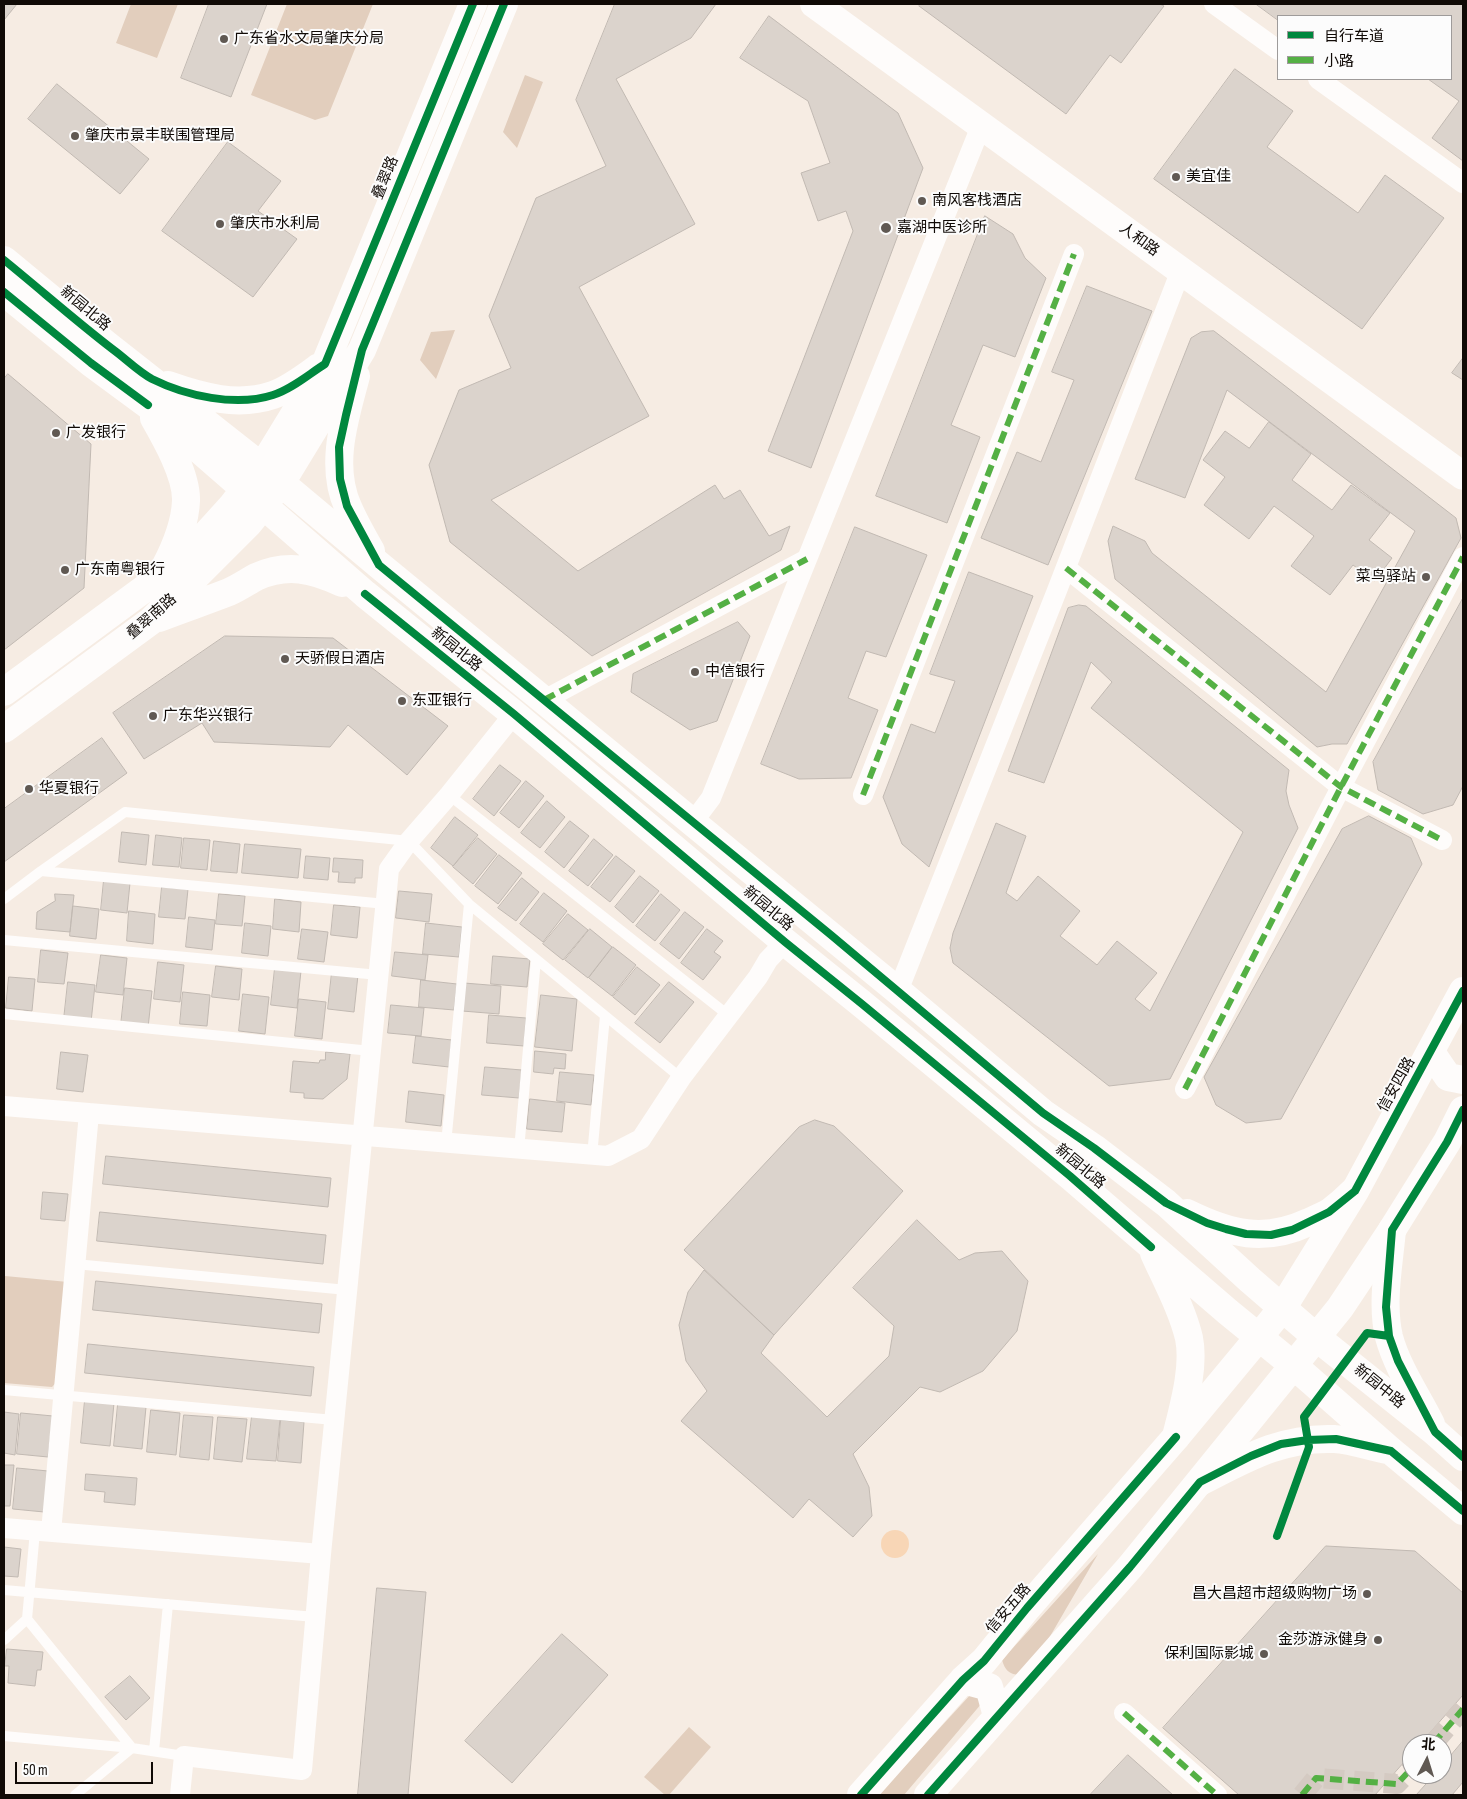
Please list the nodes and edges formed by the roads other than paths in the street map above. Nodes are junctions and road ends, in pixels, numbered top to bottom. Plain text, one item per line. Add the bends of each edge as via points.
1 (473, 4) edge
2 (504, 4) edge
3 (814, 4) edge
4 (1214, 4) edge
5 (1277, 49) edge
6 (1319, 80) edge
7 (981, 126) junction
8 (1463, 183) edge
9 (1074, 254) dead end
10 (4, 260) edge
11 (1181, 270) junction
12 (358, 282) junction
13 (4, 292) edge
14 (385, 294) junction
15 (362, 350) junction
16 (99, 354) junction
17 (325, 364) junction
18 (151, 378) junction
19 (148, 406) junction
20 (272, 475) junction
21 (1463, 476) edge
22 (254, 497) junction
23 (1463, 558) edge
24 (807, 559) junction
25 (379, 565) junction
26 (1066, 568) junction
27 (159, 578) junction
28 (365, 594) junction
29 (133, 597) junction
30 (430, 605) junction
31 (151, 621) junction
32 (409, 630) junction
33 (4, 692) edge
34 (544, 700) junction
35 (514, 714) junction
36 (4, 729) edge
37 (1341, 786) junction
38 (450, 795) junction
39 (863, 795) dead end
40 (693, 822) junction
41 (1442, 840) dead end
42 (409, 841) junction
43 (41, 870) junction
44 (4, 899) edge
45 (386, 904) junction
46 (469, 904) junction
47 (4, 940) edge
48 (785, 942) junction
49 (536, 959) junction
50 (378, 975) junction
51 (898, 991) junction
52 (1463, 991) edge
53 (4, 1014) edge
54 (728, 1015) junction
55 (605, 1016) junction
56 (371, 1051) junction
57 (1431, 1052) junction
58 (681, 1078) junction
59 (1463, 1080) edge
60 (1184, 1089) dead end
61 (4, 1106) edge
62 (1463, 1110) edge
63 (89, 1113) junction
64 (362, 1137) junction
65 (446, 1144) junction
66 (1094, 1148) junction
67 (519, 1150) junction
68 (592, 1156) junction
69 (1070, 1176) junction
70 (1355, 1191) junction
71 (1166, 1203) junction
72 (1392, 1230) junction
73 (1151, 1247) junction
74 (75, 1264) junction
75 (347, 1290) junction
76 (1282, 1306) junction
77 (1259, 1337) junction
78 (1316, 1337) junction
79 (1293, 1365) junction
80 (4, 1390) edge
81 (63, 1396) junction
82 (334, 1420) junction
83 (1435, 1432) junction
84 (1176, 1437) junction
85 (1391, 1451) junction
86 (1463, 1457) edge
87 (1200, 1482) junction
88 (1463, 1511) edge
89 (4, 1528) edge
90 (43, 1532) junction
91 (321, 1554) junction
92 (4, 1590) edge
93 (29, 1592) junction
94 (168, 1604) junction
95 (315, 1616) junction
96 (28, 1619) junction
97 (4, 1640) edge
98 (963, 1680) junction
99 (1124, 1714) dead end
100 (997, 1716) junction
101 (4, 1736) edge
102 (132, 1748) junction
103 (154, 1751) junction
104 (184, 1756) junction
105 (74, 1795) edge
106 (180, 1795) edge
107 (861, 1795) edge
108 (928, 1795) edge
109 (1217, 1795) edge

1 - 12 main road, 叠翠路
2 - 14 main road
3 - 7 main road, 人和路
4 - 5 street
6 - 8 street
7 - 11 main road, 人和路
7 - 24 street
9 - 39 street
10 - 16 main road, 新园北路
11 - 21 main road, 人和路
11 - 26 street
12 - 14 main road
12 - 17 main road, 叠翠路
13 - 16 main road, 新园北路
14 - 15 main road
15 - 20 main road
15 - 25 main road via 339,447 340,479 347,506
16 - 18 main road, 新园北路
16 - 19 main road, 新园北路
17 - 18 main road via 292,386 254,400 213,399
17 - 20 main road, 叠翠路
18 - 20 main road, 新园北路
19 - 22 main road, 新园北路
19 - 27 main road via 180,470 186,499 178,541
20 - 22 main road, 叠翠南路
20 - 25 main road, 新园北路
22 - 27 main road, 叠翠南路
22 - 28 main road, 新园北路
22 - 31 main road, 叠翠南路 via 250,523
23 - 37 street
24 - 34 street
24 - 40 street via 711,798
25 - 30 main road, 新园北路
26 - 37 street
26 - 51 street
27 - 29 main road, 叠翠南路
28 - 31 main road via 322,573 303,569 277,571
28 - 32 main road, 新园北路
29 - 31 main road
29 - 33 main road, 叠翠南路
30 - 32 main road
30 - 34 main road, 新园北路
31 - 36 main road, 叠翠南路
32 - 35 main road, 新园北路
34 - 40 main road, 新园北路
35 - 38 street
35 - 48 main road, 新园北路
37 - 41 street
37 - 60 street
38 - 42 street
38 - 54 lane
40 - 51 main road, 新园北路
42 - 43 lane via 125,812
42 - 45 street via 389,869
42 - 46 lane
43 - 44 lane
43 - 45 lane
45 - 50 street
46 - 49 lane
46 - 65 lane
47 - 50 lane
48 - 54 street
48 - 69 main road, 新园北路
49 - 55 lane
49 - 67 lane
50 - 56 street
51 - 66 main road, 新园北路 via 1043,1113
52 - 57 main road, 信安四路
53 - 56 lane
54 - 58 street
55 - 58 lane
55 - 68 lane
56 - 64 street
57 - 59 main road via 1448,1077
57 - 70 main road, 信安四路
58 - 68 street via 641,1139 608,1156
61 - 63 street
62 - 72 main road via 1447,1142
63 - 64 street
63 - 74 street
64 - 65 street
64 - 75 street
65 - 67 street
66 - 69 main road via 1091,1162 1085,1169
66 - 71 main road, 新园北路
67 - 68 street
69 - 73 main road, 新园北路
70 - 71 main road via 1329,1212 1292,1230 1271,1234 1246,1234 1226,1229
70 - 76 main road, 信安四路
71 - 76 main road, 新园北路
72 - 78 main road via 1340,1308
72 - 83 main road via 1386,1307 1389,1336 1398,1361
73 - 77 main road, 新园北路
73 - 84 main road via 1189,1340 1186,1392
74 - 75 lane
74 - 81 street
75 - 82 street
76 - 77 main road, 信安四路
76 - 78 main road, 新园中路
77 - 79 main road, 新园北路
77 - 84 main road, 信安五路
78 - 79 main road
78 - 83 main road, 新园中路
79 - 85 main road
79 - 87 main road
80 - 81 lane
81 - 82 lane
81 - 90 street
82 - 91 street
83 - 86 main road, 新园中路
84 - 98 main road, 信安五路 via 984,1661
85 - 87 main road via 1336,1439 1282,1444
85 - 88 main road
87 - 100 main road via 1130,1567
89 - 90 street
90 - 91 street
90 - 93 lane
91 - 95 street
92 - 93 lane
93 - 94 lane
93 - 96 lane
94 - 95 lane
94 - 103 lane
95 - 104 street via 302,1770
96 - 97 lane
96 - 102 lane
98 - 100 main road via 989,1687
98 - 107 main road, 信安五路
99 - 109 street
100 - 108 main road
101 - 102 lane
102 - 103 lane
102 - 105 lane
103 - 104 lane
104 - 106 street

